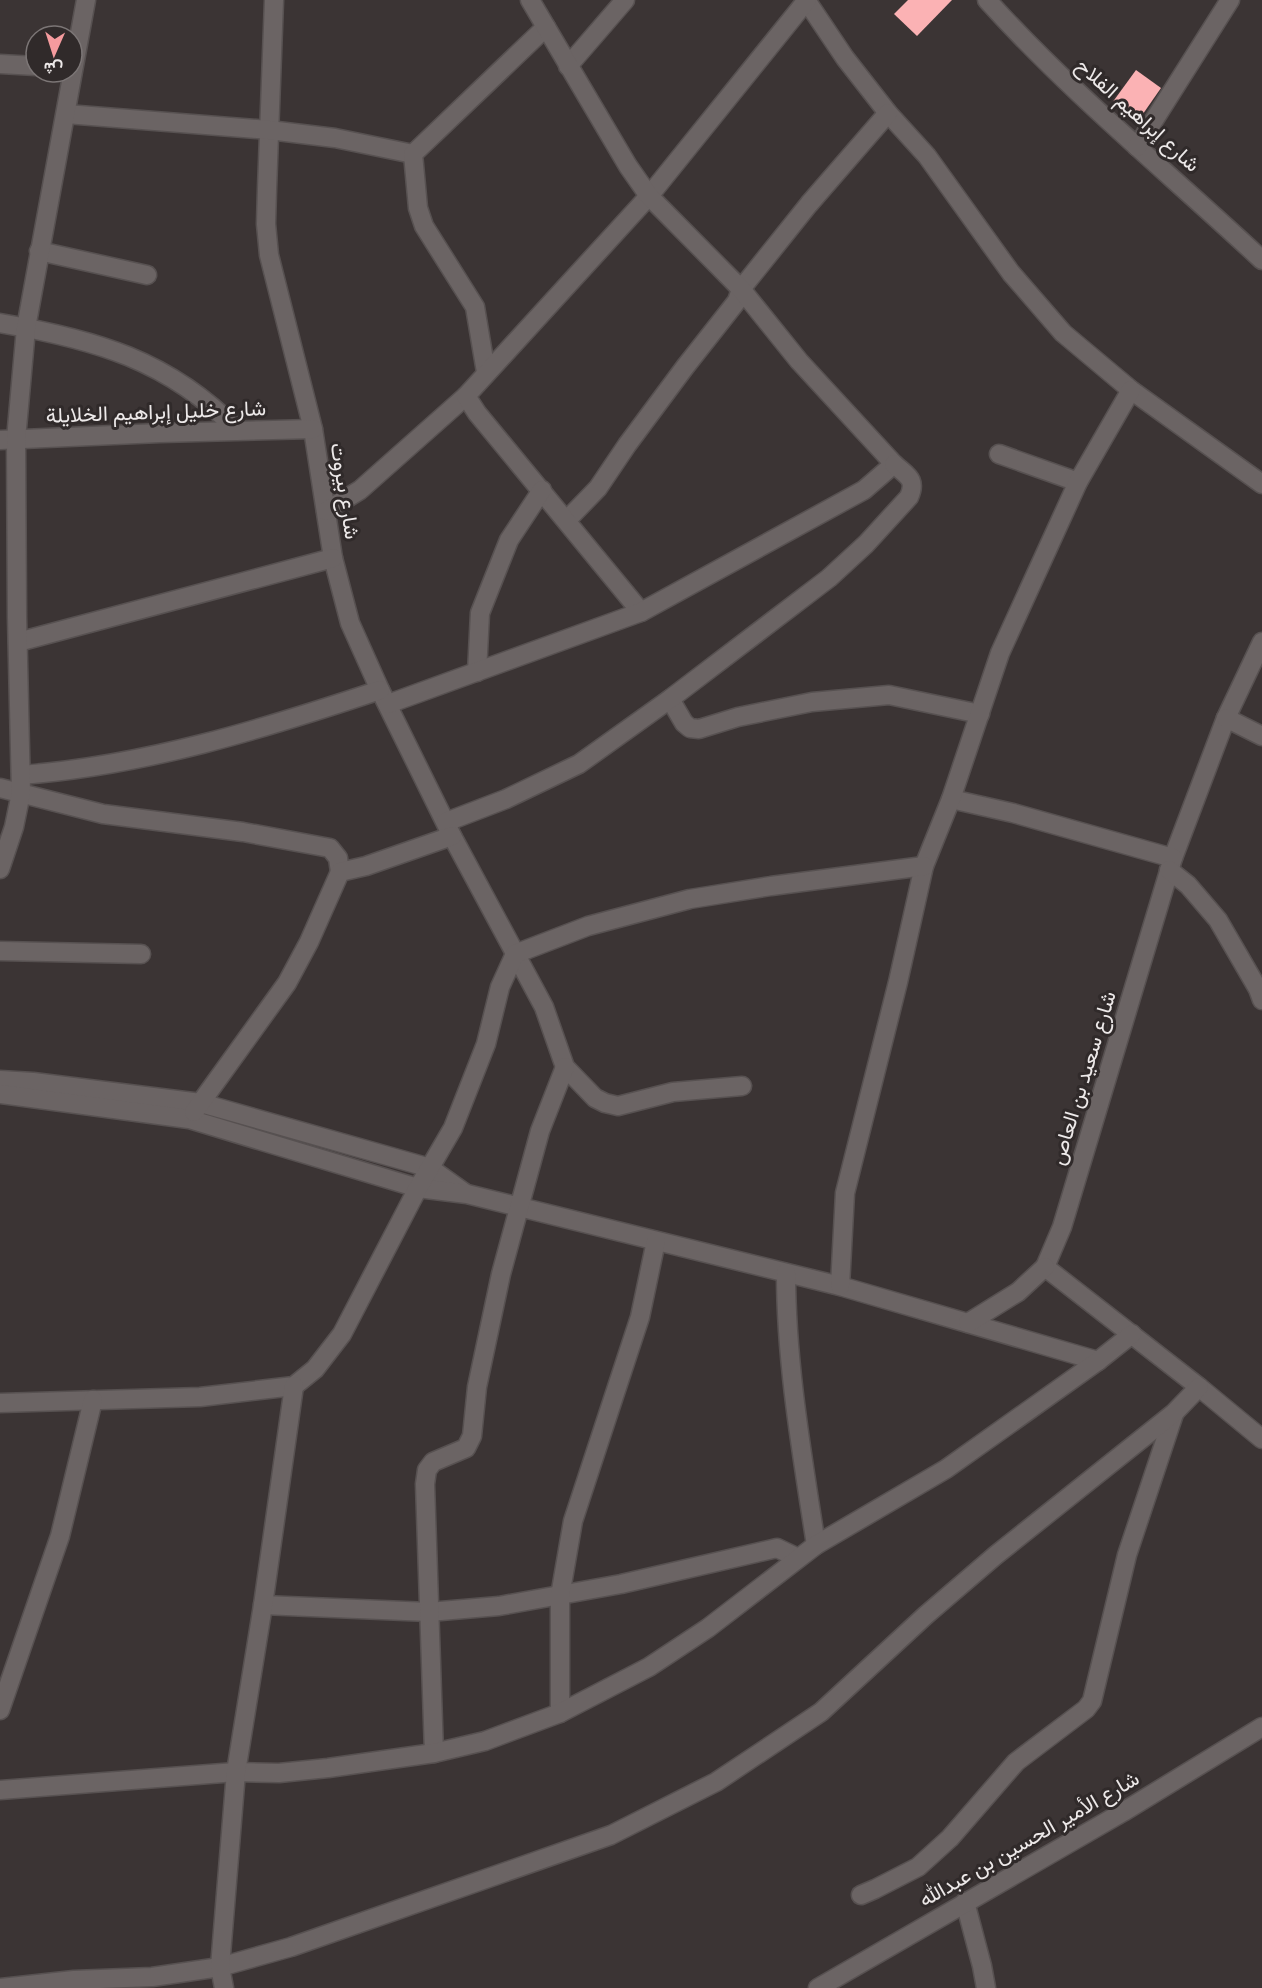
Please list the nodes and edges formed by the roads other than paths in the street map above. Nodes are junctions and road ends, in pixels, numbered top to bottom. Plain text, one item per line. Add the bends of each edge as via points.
1 (86, 0) edge
2 (274, 0) edge
3 (530, 0) edge
4 (626, 0) edge
5 (806, 0) edge
6 (987, 0) edge
7 (1230, 0) edge
8 (81, 24) edge
9 (546, 27) junction
10 (0, 64) edge
11 (24, 65) edge
12 (568, 66) junction
13 (70, 84) edge
14 (888, 113) junction
15 (66, 114) junction
16 (269, 130) junction
17 (1137, 147) junction
18 (413, 154) junction
19 (649, 196) junction
20 (39, 251) junction
21 (1262, 260) edge
22 (147, 274) dead end
23 (741, 289) junction
24 (0, 324) edge
25 (26, 328) junction
26 (486, 372) junction
27 (1131, 390) junction
28 (466, 396) junction
29 (313, 429) junction
30 (237, 430) junction
31 (8, 440) edge
32 (999, 454) dead end
33 (894, 464) junction
34 (1078, 482) junction
35 (1262, 484) edge
36 (542, 490) junction
37 (326, 511) junction
38 (567, 520) junction
39 (333, 558) junction
40 (641, 612) junction
41 (9, 618) edge
42 (18, 642) junction
43 (1262, 642) edge
44 (477, 672) junction
45 (384, 697) junction
46 (670, 699) junction
47 (980, 714) junction
48 (1226, 718) junction
49 (1262, 736) edge
50 (21, 784) junction
51 (0, 788) edge
52 (951, 799) junction
53 (449, 829) junction
54 (1171, 864) junction
55 (924, 866) junction
56 (0, 869) edge
57 (340, 872) junction
58 (0, 951) edge
59 (141, 954) dead end
60 (515, 954) junction
61 (1262, 1000) edge
62 (565, 1067) junction
63 (0, 1080) edge
64 (742, 1086) dead end
65 (0, 1094) edge
66 (201, 1103) junction
67 (189, 1119) junction
68 (430, 1168) junction
69 (418, 1188) junction
70 (467, 1194) junction
71 (519, 1207) junction
72 (656, 1241) junction
73 (1045, 1267) junction
74 (786, 1273) junction
75 (840, 1286) junction
76 (968, 1323) junction
77 (1132, 1334) junction
78 (1098, 1360) junction
79 (294, 1386) junction
80 (1199, 1387) junction
81 (93, 1400) junction
82 (0, 1403) edge
83 (1174, 1413) junction
84 (1262, 1439) edge
85 (816, 1545) junction
86 (798, 1558) junction
87 (560, 1596) junction
88 (263, 1605) junction
89 (429, 1612) junction
90 (0, 1710) edge
91 (560, 1713) junction
92 (1262, 1727) edge
93 (434, 1753) junction
94 (236, 1772) junction
95 (0, 1790) edge
96 (861, 1895) dead end
97 (964, 1902) junction
98 (220, 1967) junction
99 (0, 1988) edge
100 (224, 1988) edge
101 (818, 1988) edge
102 (986, 1988) edge

1 - 8 street
2 - 16 street, شارع بيروت
3 - 9 street
4 - 12 street
5 - 14 street
5 - 19 street
6 - 17 street, شارع إبراهيم الفلاح via 1023,40
7 - 17 street
9 - 12 street
9 - 18 street
10 - 11 street
12 - 19 street
13 - 15 street
14 - 23 street
14 - 27 street via 927,156 1011,273 1055,325
15 - 16 street
15 - 20 street
16 - 18 street
16 - 29 street, شارع بيروت via 269,255
17 - 21 street, شارع إبراهيم الفلاح
18 - 26 street via 418,208 424,226 475,307
19 - 23 street
19 - 26 street
20 - 22 street
20 - 25 street
23 - 33 street via 799,361
23 - 38 street via 737,301 598,488
24 - 25 street
25 - 30 street via 92,343 147,364 188,387
25 - 31 street
26 - 28 street
27 - 34 street
27 - 35 street
28 - 36 street
28 - 37 street via 360,490
29 - 30 street, شارع خليل إبراهيم الخلايلة
29 - 37 street, شارع بيروت
30 - 31 street, شارع خليل إبراهيم الخلايلة
31 - 41 street
32 - 34 street
33 - 40 street via 864,489
33 - 46 street via 913,487 909,497 866,544 829,578
34 - 47 street via 1000,653
36 - 38 street
36 - 44 street via 509,540 480,613
37 - 39 street, شارع بيروت
38 - 40 street
39 - 42 street
39 - 45 street, شارع بيروت via 350,622
40 - 44 street
41 - 42 street
42 - 50 street
43 - 48 street, شارع سعيد بن العاص
44 - 45 street
45 - 50 street via 195,747 71,770
45 - 53 street, شارع بيروت
46 - 47 street via 684,723 699,729 812,702 889,695
46 - 53 street via 579,764
47 - 52 street
48 - 49 street
48 - 54 street, شارع سعيد بن العاص
50 - 51 street
50 - 56 street via 14,827
50 - 57 street via 55,803 103,814 330,848 338,858
52 - 54 street via 1013,813
52 - 55 street
53 - 57 street via 366,866
53 - 60 street, شارع بيروت
54 - 61 street via 1218,920
54 - 73 street, شارع سعيد بن العاص via 1062,1227
55 - 60 street via 690,899 588,926
55 - 75 street via 845,1194
57 - 66 street via 287,983
58 - 59 street
60 - 62 street, شارع بيروت via 544,1006
60 - 68 street via 500,987 486,1044 453,1128
62 - 64 street via 595,1098 618,1106 673,1092
62 - 71 street via 540,1131
63 - 66 street
65 - 67 street
66 - 67 street
66 - 68 street
67 - 69 street
68 - 69 street
68 - 70 street
69 - 70 street
69 - 79 street via 342,1334 315,1369
70 - 71 street
71 - 72 street
71 - 89 street via 477,1387 472,1436 466,1448 434,1462 427,1470
72 - 74 street
72 - 87 street via 640,1317 573,1521
73 - 76 street via 1018,1292
73 - 77 street
74 - 75 street
74 - 85 street via 790,1372
75 - 76 street
76 - 78 street
77 - 78 street
77 - 80 street
78 - 85 street via 946,1469
79 - 81 street via 200,1397
79 - 88 street
80 - 83 street
80 - 84 street
81 - 82 street
81 - 90 street via 60,1536
83 - 96 street via 1127,1555 1092,1701 1016,1762 950,1838 918,1867
83 - 98 street via 996,1555 821,1712 716,1782 611,1835 291,1947
85 - 86 street
86 - 87 street via 777,1548
86 - 91 street via 708,1628 649,1667
87 - 89 street
87 - 91 street
88 - 89 street
88 - 94 street
89 - 93 street
91 - 93 street via 485,1742
92 - 97 street, شارع الأمير الحسين بن عبدالله
93 - 94 street via 279,1773
94 - 95 street
94 - 98 street
97 - 101 street, شارع الأمير الحسين بن عبدالله
97 - 102 street
98 - 99 street via 152,1977
98 - 100 street

